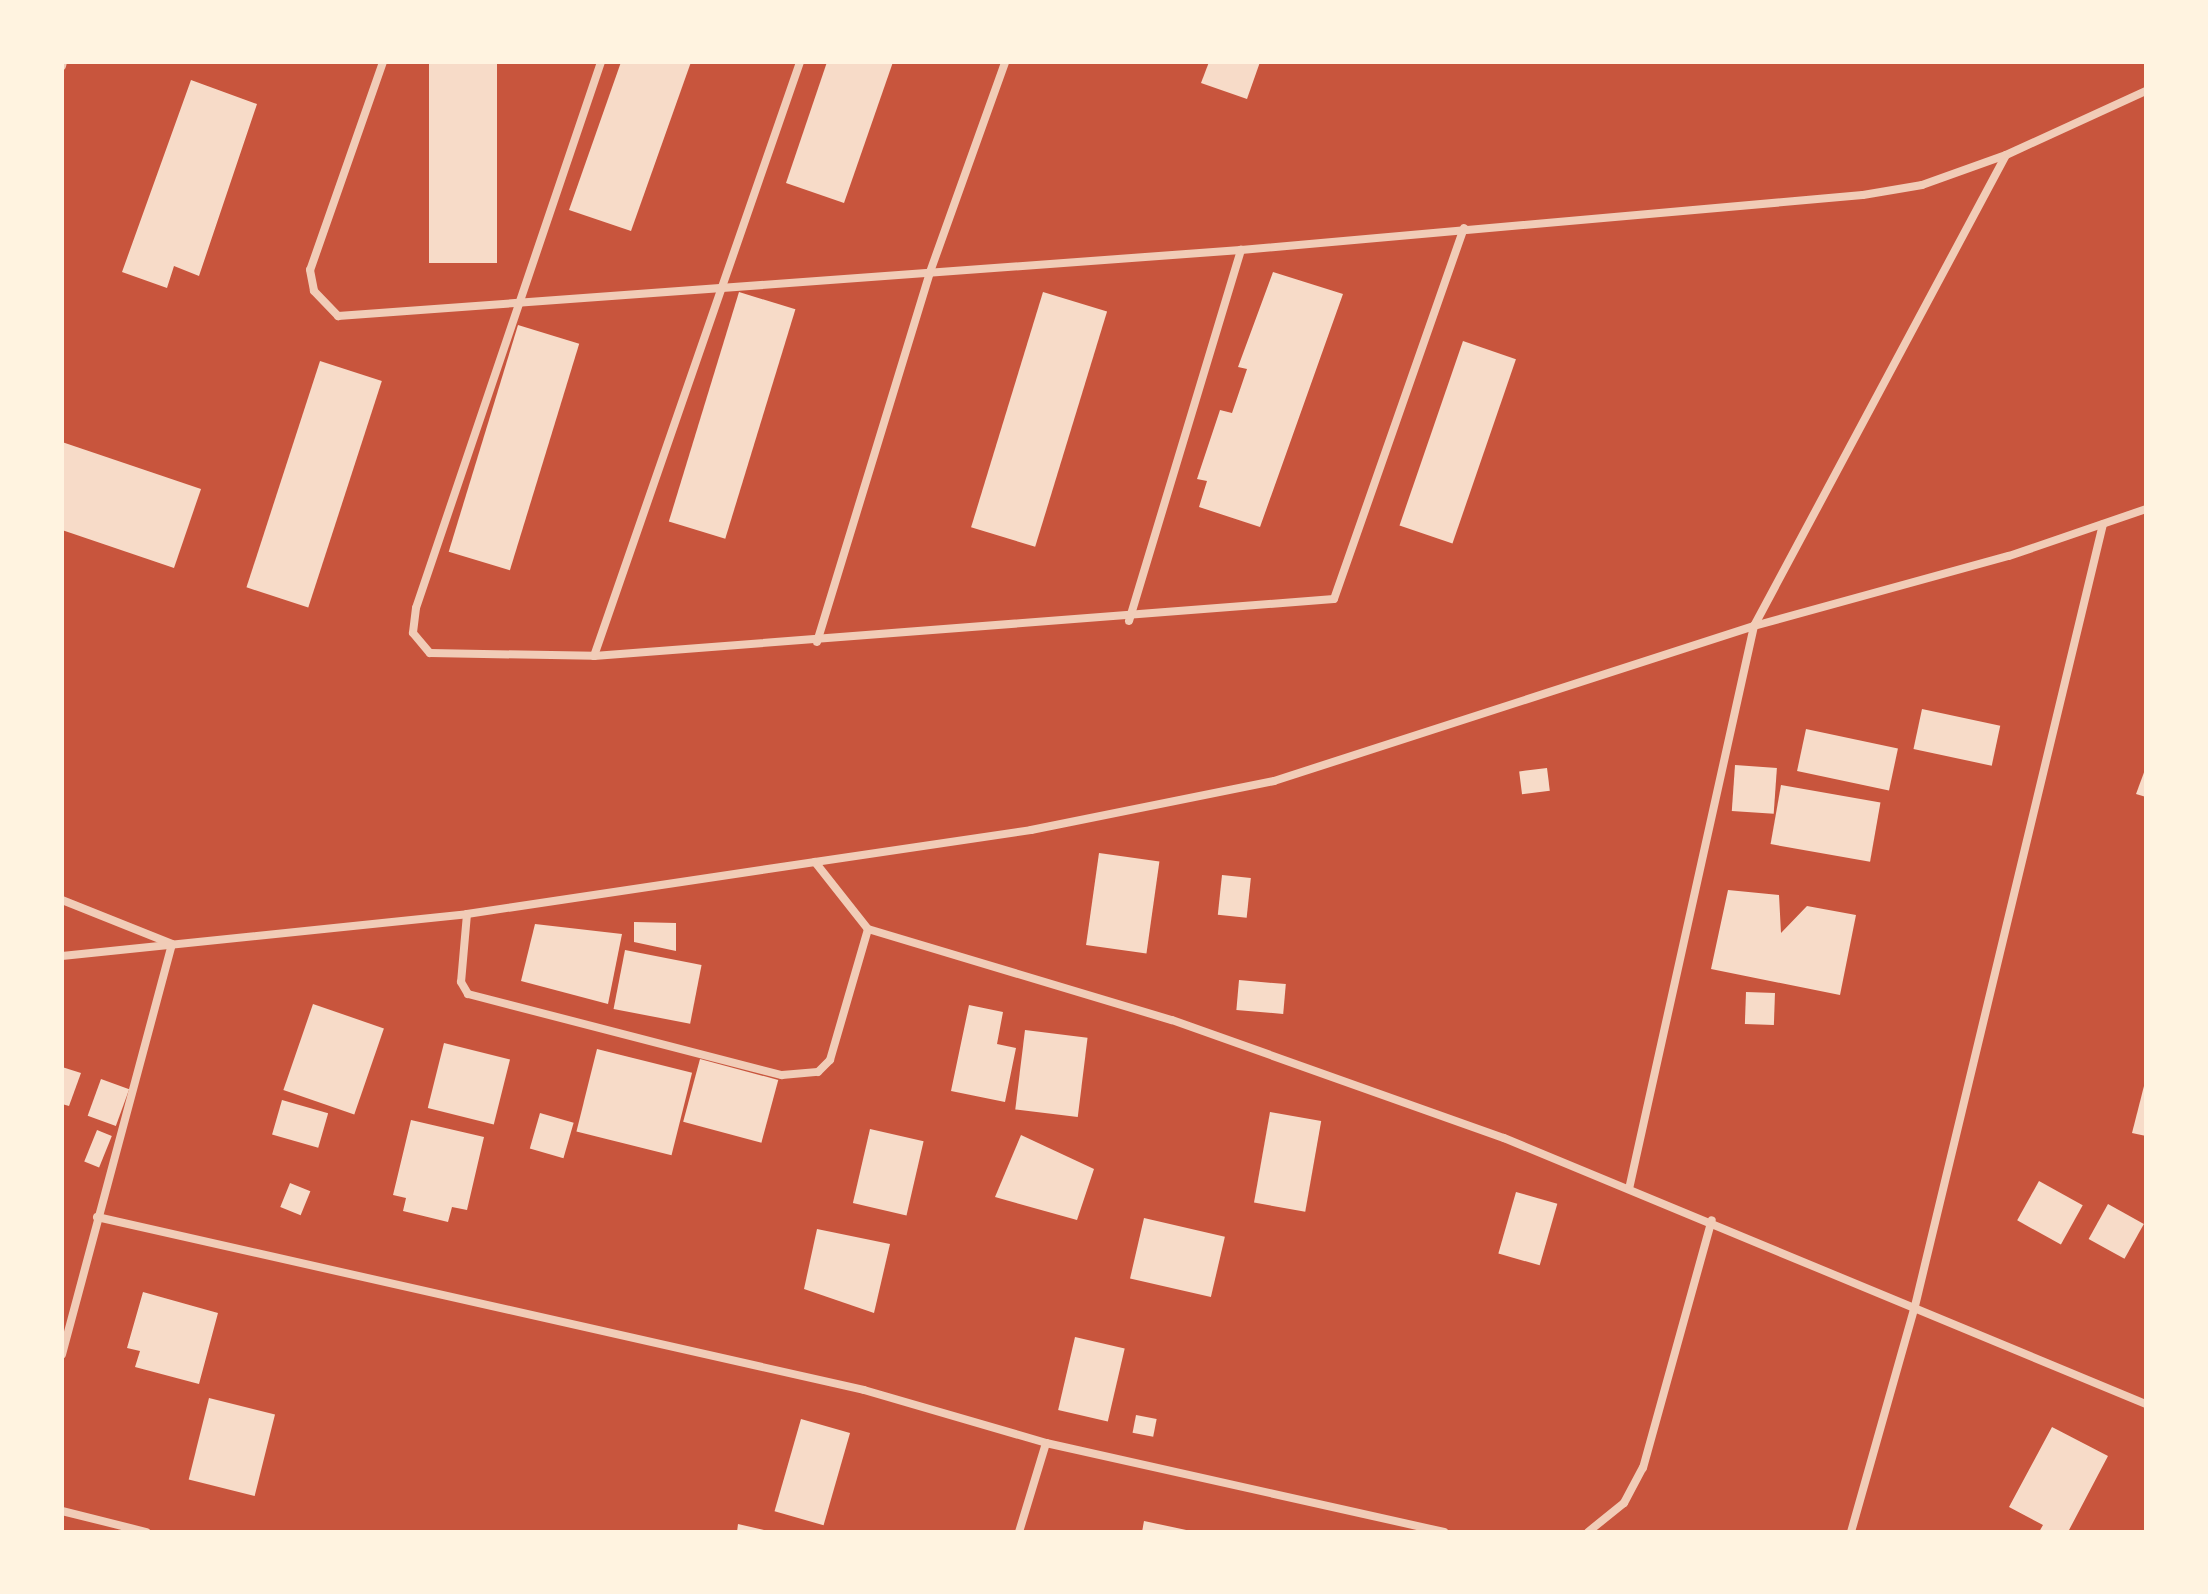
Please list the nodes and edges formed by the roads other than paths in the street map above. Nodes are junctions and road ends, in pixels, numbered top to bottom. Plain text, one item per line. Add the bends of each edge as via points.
1 (383, 62) edge
2 (601, 62) edge
3 (800, 62) edge
4 (1005, 62) edge
5 (2146, 91) edge
6 (2006, 155) junction
7 (1464, 228) junction
8 (1241, 250) junction
9 (930, 272) junction
10 (719, 285) junction
11 (514, 305) junction
12 (2146, 509) edge
13 (2103, 524) junction
14 (1129, 621) junction
15 (1754, 626) junction
16 (817, 642) junction
17 (594, 656) junction
18 (815, 862) junction
19 (62, 900) edge
20 (467, 914) junction
21 (868, 929) junction
22 (172, 944) junction
23 (62, 956) edge
24 (1629, 1189) junction
25 (97, 1217) junction
26 (1712, 1220) junction
27 (1915, 1306) junction
28 (62, 1355) edge
29 (2146, 1404) edge
30 (1046, 1443) junction
31 (62, 1511) edge
32 (146, 1532) edge
33 (1019, 1532) edge
34 (1444, 1532) edge
35 (1588, 1532) edge
36 (1851, 1532) edge

1 - 11 street via 310,270 314,291 338,316
2 - 11 street
3 - 10 street
4 - 9 street
5 - 6 street
6 - 7 street via 1922,185 1863,195
6 - 15 street
7 - 8 street
7 - 14 street via 1341,591 1328,601
8 - 9 street
8 - 14 street
9 - 10 street
9 - 16 street
10 - 11 street
10 - 17 street
11 - 17 street via 413,633 430,653
12 - 13 street
13 - 15 street
13 - 27 street
14 - 16 street
15 - 18 street via 1274,781 1031,830
15 - 24 street
16 - 17 street
18 - 20 street
18 - 21 street
19 - 22 street
20 - 21 street via 461,982 468,994 782,1075 818,1072 830,1060
20 - 22 street
21 - 24 street via 1172,1020
22 - 23 street
22 - 25 street
24 - 26 street
25 - 28 street
25 - 30 street via 712,1362 864,1390
26 - 27 street
26 - 35 street via 1643,1468 1624,1503
27 - 29 street
27 - 36 street
30 - 33 street
30 - 34 street
31 - 32 street

